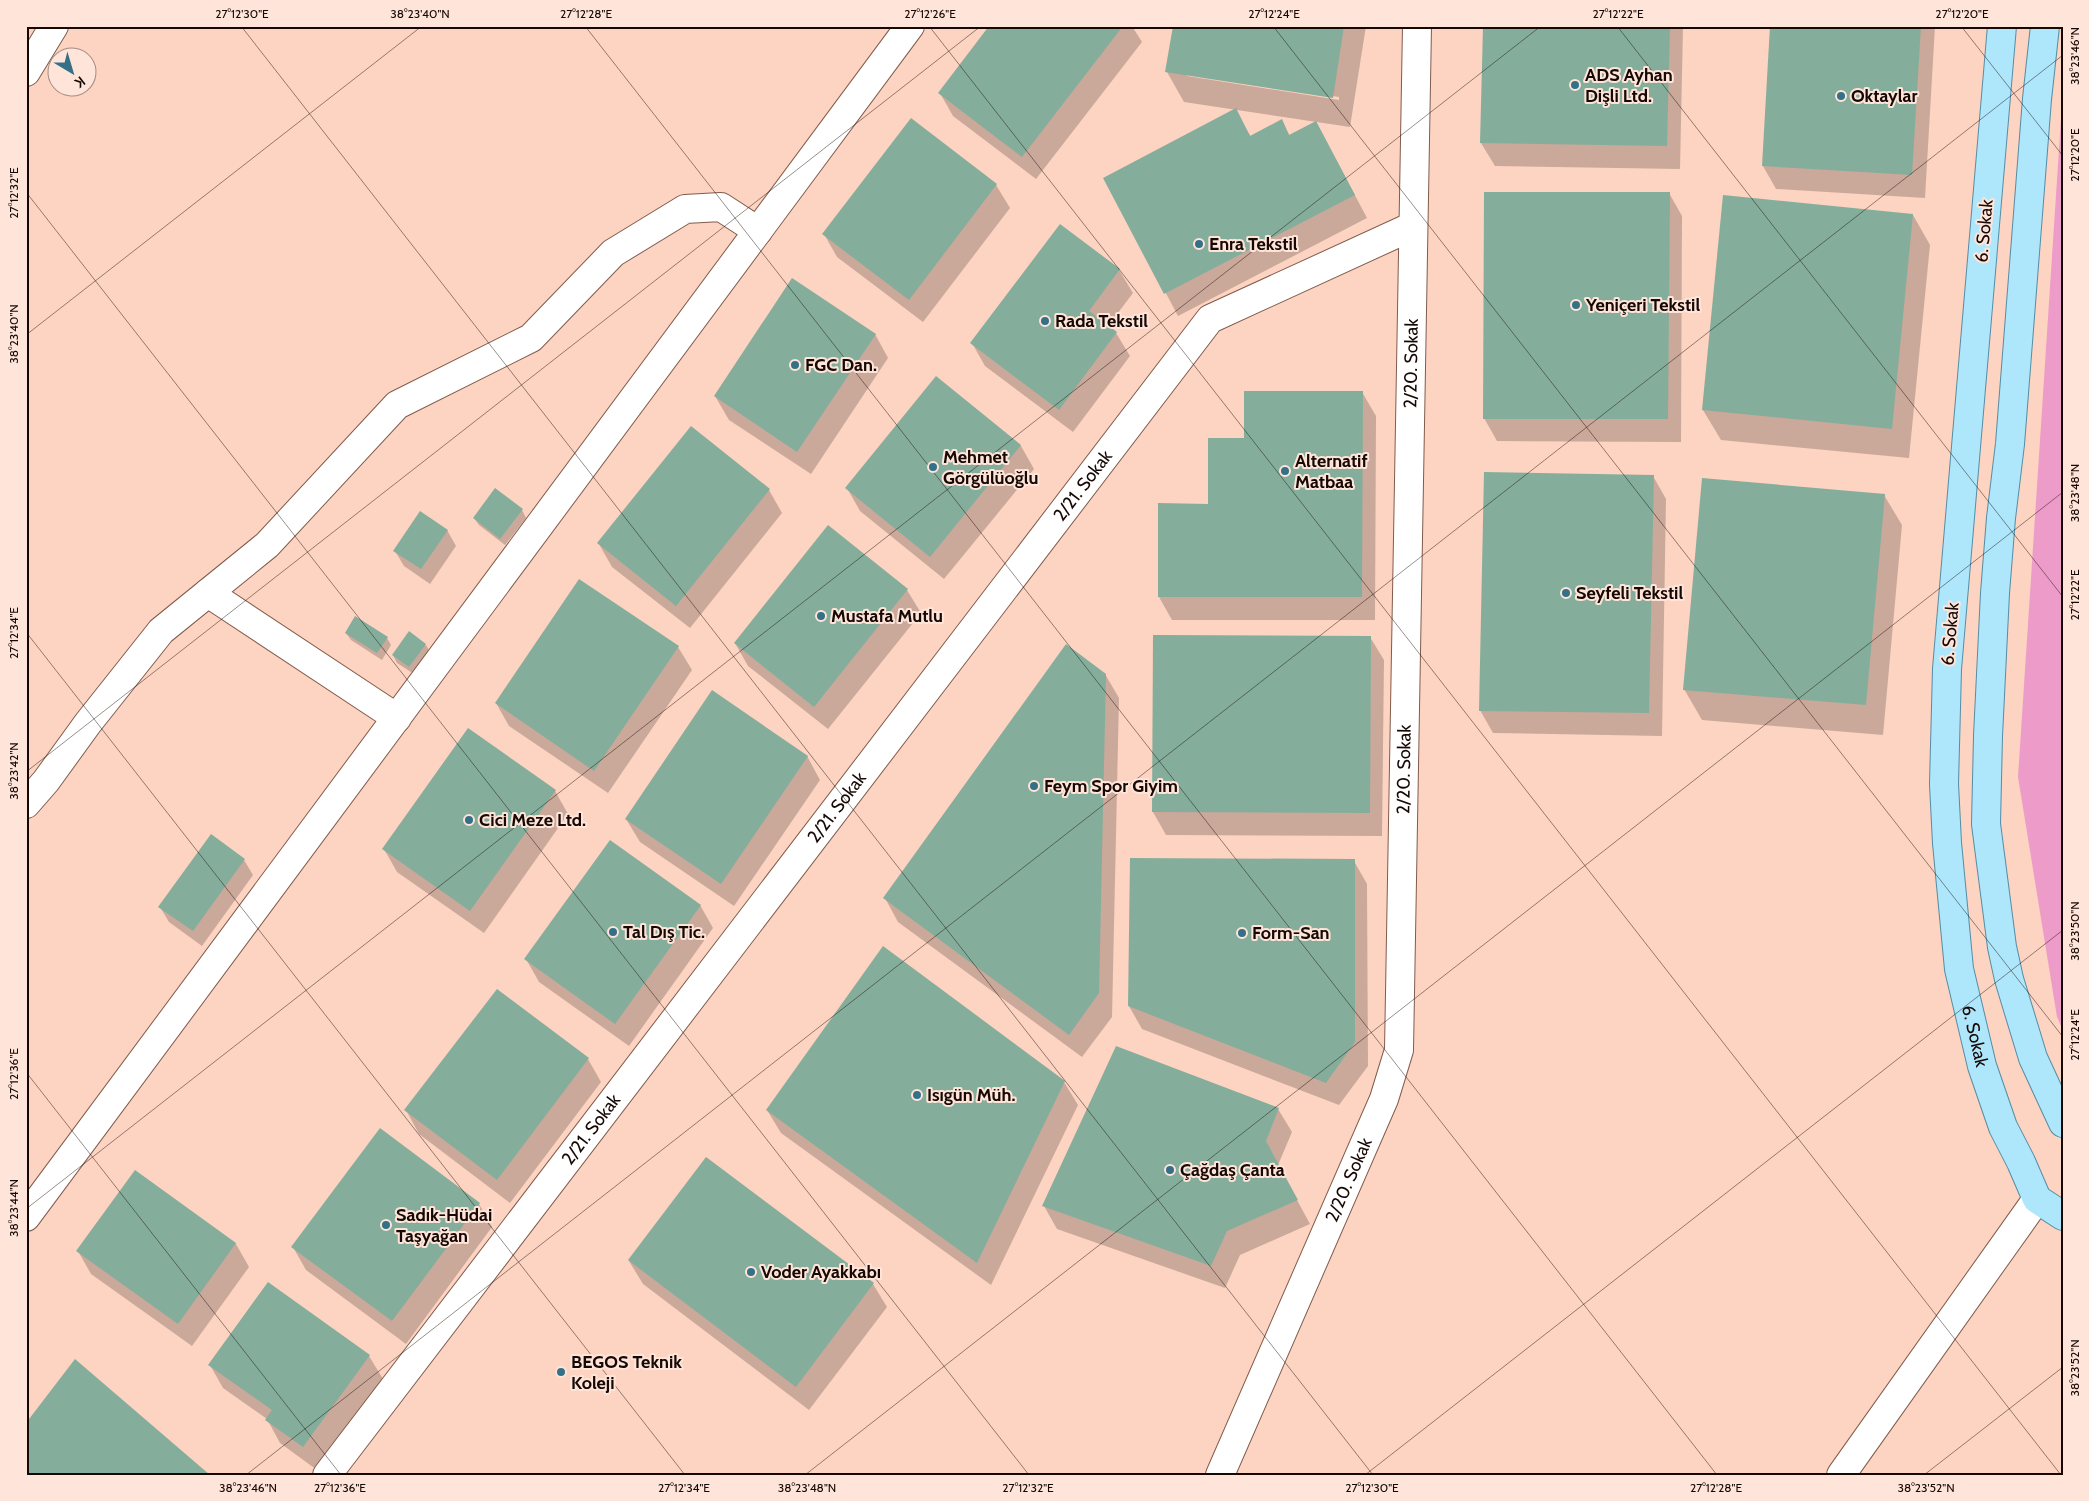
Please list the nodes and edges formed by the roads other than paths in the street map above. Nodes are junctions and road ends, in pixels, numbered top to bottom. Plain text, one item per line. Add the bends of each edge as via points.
1 (54, 26) edge
2 (910, 26) edge
3 (1417, 26) edge
4 (2002, 26) edge
5 (2045, 26) edge
6 (26, 72) edge
7 (1413, 226) junction
8 (758, 231) junction
9 (208, 593) junction
10 (397, 718) junction
11 (26, 804) edge
12 (2063, 1123) edge
13 (2037, 1199) junction
14 (2063, 1216) edge
15 (26, 1217) edge
16 (327, 1475) edge
17 (1220, 1475) edge
18 (1841, 1475) edge

1 - 6 street
2 - 8 street
3 - 7 street, 2/20. Sokak
4 - 13 main road, 6. Sokak via 1948,659 1944,784 1959,969 1968,1013 2003,1127
5 - 12 main road via 2036,99 2010,444 1995,593 1986,824 2009,979 2033,1058
7 - 16 street, 2/21. Sokak via 1210,319
7 - 17 street, 2/20. Sokak via 1399,1050 1384,1099
8 - 9 street via 721,207 685,208 613,253 531,338 397,406 267,544
8 - 10 street
9 - 10 street
9 - 11 street via 161,631
10 - 15 street
13 - 14 main road
13 - 18 street

